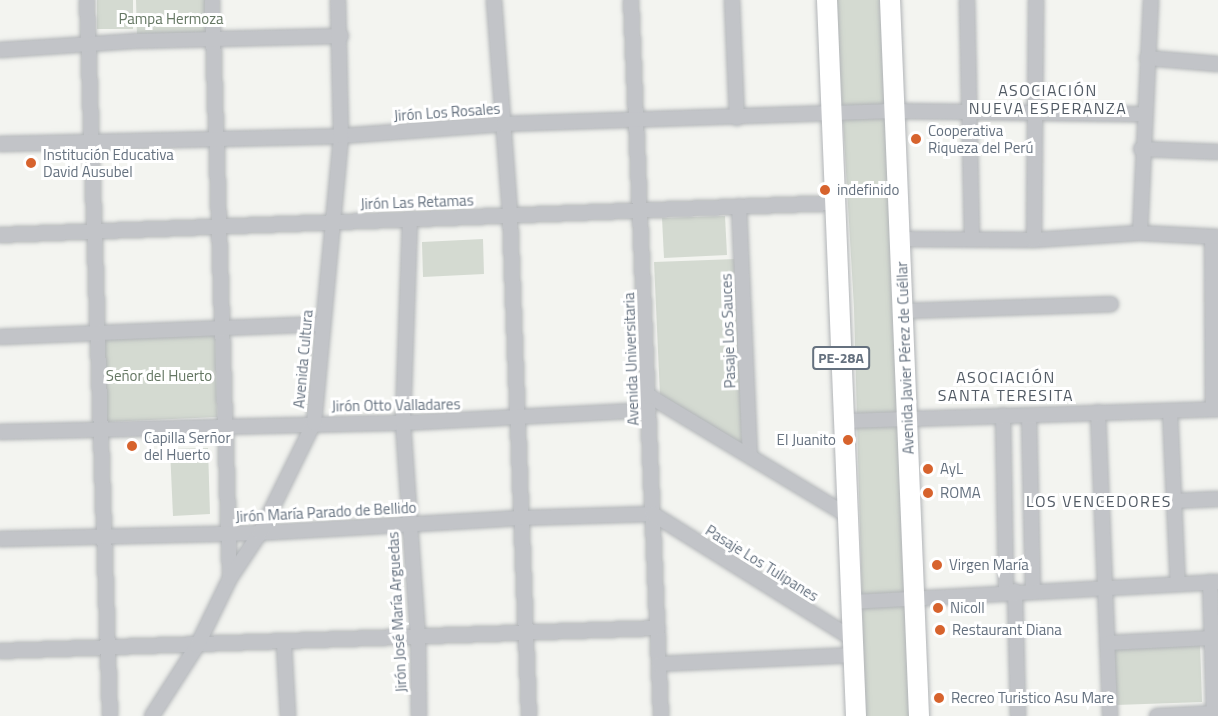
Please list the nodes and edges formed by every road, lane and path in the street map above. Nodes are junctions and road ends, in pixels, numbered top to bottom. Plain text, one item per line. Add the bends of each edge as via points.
1 (87, 0) edge
2 (212, 0) edge
3 (338, 0) edge
4 (494, 0) edge
5 (631, 0) edge
6 (732, 0) edge
7 (827, 0) edge
8 (890, 0) edge
9 (967, 0) edge
10 (1036, 0) edge
11 (1151, 0) edge
12 (341, 36) junction
13 (213, 39) junction
14 (89, 45) junction
15 (0, 50) edge
16 (1147, 58) junction
17 (1218, 64) edge
18 (1033, 110) junction
19 (896, 111) junction
20 (972, 113) junction
21 (831, 114) junction
22 (1143, 114) junction
23 (737, 118) junction
24 (638, 120) junction
25 (504, 124) junction
26 (341, 136) junction
27 (214, 138) junction
28 (89, 143) junction
29 (0, 144) edge
30 (1141, 148) junction
31 (1218, 152) edge
32 (836, 203) junction
33 (739, 206) junction
34 (641, 210) junction
35 (510, 215) junction
36 (410, 219) junction
37 (333, 222) junction
38 (218, 227) junction
39 (94, 231) junction
40 (1140, 233) junction
41 (0, 235) edge
42 (1215, 237) edge
43 (972, 238) junction
44 (900, 239) junction
45 (1034, 240) junction
46 (1112, 304) dead end
47 (904, 311) junction
48 (323, 324) junction
49 (1215, 325) edge
50 (221, 326) junction
51 (98, 332) junction
52 (0, 337) edge
53 (648, 395) junction
54 (1215, 409) edge
55 (649, 410) junction
56 (1170, 411) junction
57 (1098, 412) junction
58 (1003, 416) junction
59 (1029, 416) junction
60 (908, 417) junction
61 (517, 418) junction
62 (843, 421) junction
63 (314, 423) junction
64 (403, 423) junction
65 (225, 426) junction
66 (100, 429) junction
67 (0, 432) edge
68 (750, 455) junction
69 (1218, 499) edge
70 (1173, 501) junction
71 (653, 514) junction
72 (847, 515) junction
73 (519, 518) junction
74 (409, 525) junction
75 (229, 533) junction
76 (260, 533) junction
77 (105, 535) junction
78 (0, 539) edge
79 (230, 578) junction
80 (1214, 582) edge
81 (1178, 584) junction
82 (1105, 586) junction
83 (1033, 591) junction
84 (1011, 592) junction
85 (915, 597) junction
86 (852, 602) junction
87 (658, 628) junction
88 (525, 632) junction
89 (418, 636) junction
90 (1212, 638) junction
91 (1107, 643) junction
92 (284, 644) junction
93 (197, 645) junction
94 (854, 647) junction
95 (109, 648) junction
96 (0, 651) edge
97 (659, 664) junction
98 (1214, 715) edge
99 (110, 716) edge
100 (152, 716) edge
101 (288, 716) edge
102 (419, 716) edge
103 (529, 716) edge
104 (662, 716) edge
105 (856, 716) edge
106 (919, 716) edge
107 (1018, 716) edge
108 (1110, 716) edge
109 (1157, 716) edge

1 - 14 street
2 - 13 street
3 - 12 street, Avenida Cultura
4 - 25 street
5 - 24 street, Avenida Universitaria
6 - 23 street
7 - 21 highway, PE-28A
8 - 19 highway, Avenida Javier Pérez de Cuéllar
9 - 20 street
10 - 18 street
11 - 16 street
12 - 13 street
12 - 26 street, Avenida Cultura
13 - 14 street
13 - 27 street
14 - 15 street
14 - 28 street
16 - 17 street
16 - 22 street
18 - 20 street, Jirón Los Rosales
18 - 22 street, Jirón Los Rosales
18 - 45 street
19 - 20 street, Jirón Los Rosales
19 - 21 street, Jirón Los Rosales
19 - 44 highway, Avenida Javier Pérez de Cuéllar
20 - 43 street
21 - 23 street, Jirón Los Rosales
21 - 32 highway, PE-28A
22 - 30 street
23 - 24 street, Jirón Los Rosales
24 - 25 street, Jirón Los Rosales
24 - 34 street, Avenida Universitaria
25 - 26 street, Jirón Los Rosales
25 - 35 street
26 - 27 street, Jirón Los Rosales
26 - 37 street, Avenida Cultura
27 - 28 street, Jirón Los Rosales
27 - 38 street
28 - 29 street, Jirón Los Rosales
28 - 39 street
30 - 31 street
30 - 40 street
32 - 33 street, Jirón Las Retamas
32 - 62 highway, PE-28A
33 - 34 street, Jirón Las Retamas
33 - 68 street, Pasaje Los Sauces
34 - 35 street, Jirón Las Retamas
34 - 53 street, Avenida Universitaria
35 - 36 street, Jirón Las Retamas
35 - 61 street
36 - 37 street, Jirón Las Retamas
36 - 64 street, Jirón José María Arguedas
37 - 38 street, Jirón Las Retamas
37 - 48 street, Avenida Cultura
38 - 39 street, Jirón Las Retamas
38 - 50 street
39 - 41 street, Jirón Las Retamas
39 - 51 street
40 - 42 street
40 - 45 street
42 - 49 street
43 - 44 street
43 - 45 street
44 - 47 highway, Avenida Javier Pérez de Cuéllar
46 - 47 street
47 - 60 highway, Avenida Javier Pérez de Cuéllar
48 - 50 street
48 - 63 street, Avenida Cultura
49 - 54 street
50 - 51 street
50 - 65 street
51 - 52 street
51 - 66 street
53 - 55 street, Avenida Universitaria
53 - 68 street
54 - 56 street
55 - 61 street, Jirón Otto Valladares
55 - 71 street, Avenida Universitaria
56 - 57 street
56 - 70 street
57 - 59 street
57 - 82 street
58 - 59 street
58 - 60 street
58 - 84 street
59 - 83 street
60 - 62 street
60 - 85 highway, Avenida Javier Pérez de Cuéllar
61 - 64 street, Jirón Otto Valladares
61 - 73 street
62 - 72 highway, PE-28A
63 - 64 street, Jirón Otto Valladares
63 - 65 street, Jirón Otto Valladares
63 - 76 street, Avenida Cultura
64 - 74 street, Jirón José María Arguedas
65 - 66 street, Jirón Otto Valladares
65 - 75 street
66 - 67 street, Jirón Otto Valladares
66 - 77 street
68 - 72 street
69 - 70 street
70 - 81 street
71 - 73 street, Jirón María Parado de Bellido
71 - 87 street, Avenida Universitaria
71 - 94 street, Pasaje Los Tulipanes
72 - 86 highway, PE-28A
73 - 74 street, Jirón María Parado de Bellido
73 - 88 street
74 - 76 street, Jirón María Parado de Bellido
74 - 89 street, Jirón José María Arguedas
75 - 76 street, Jirón María Parado de Bellido
75 - 77 street, Jirón María Parado de Bellido
75 - 79 street
76 - 79 street, Avenida Cultura
77 - 78 street, Jirón María Parado de Bellido
77 - 95 street
79 - 93 street, Avenida Cultura
80 - 81 street
80 - 90 street
81 - 82 street
82 - 83 street
82 - 91 street
83 - 84 street
84 - 85 street
84 - 107 street
85 - 86 street
85 - 106 highway, Avenida Javier Pérez de Cuéllar
86 - 94 highway, PE-28A
87 - 88 street
87 - 97 street, Avenida Universitaria
88 - 89 street
88 - 103 street
89 - 92 street
89 - 102 street, Jirón José María Arguedas
90 - 91 street
90 - 98 street
91 - 108 street
92 - 93 street
92 - 101 street
93 - 95 street
93 - 100 street, Avenida Cultura
94 - 97 street
94 - 105 highway, PE-28A
95 - 96 street
95 - 99 street
97 - 104 street, Avenida Universitaria
98 - 109 street

